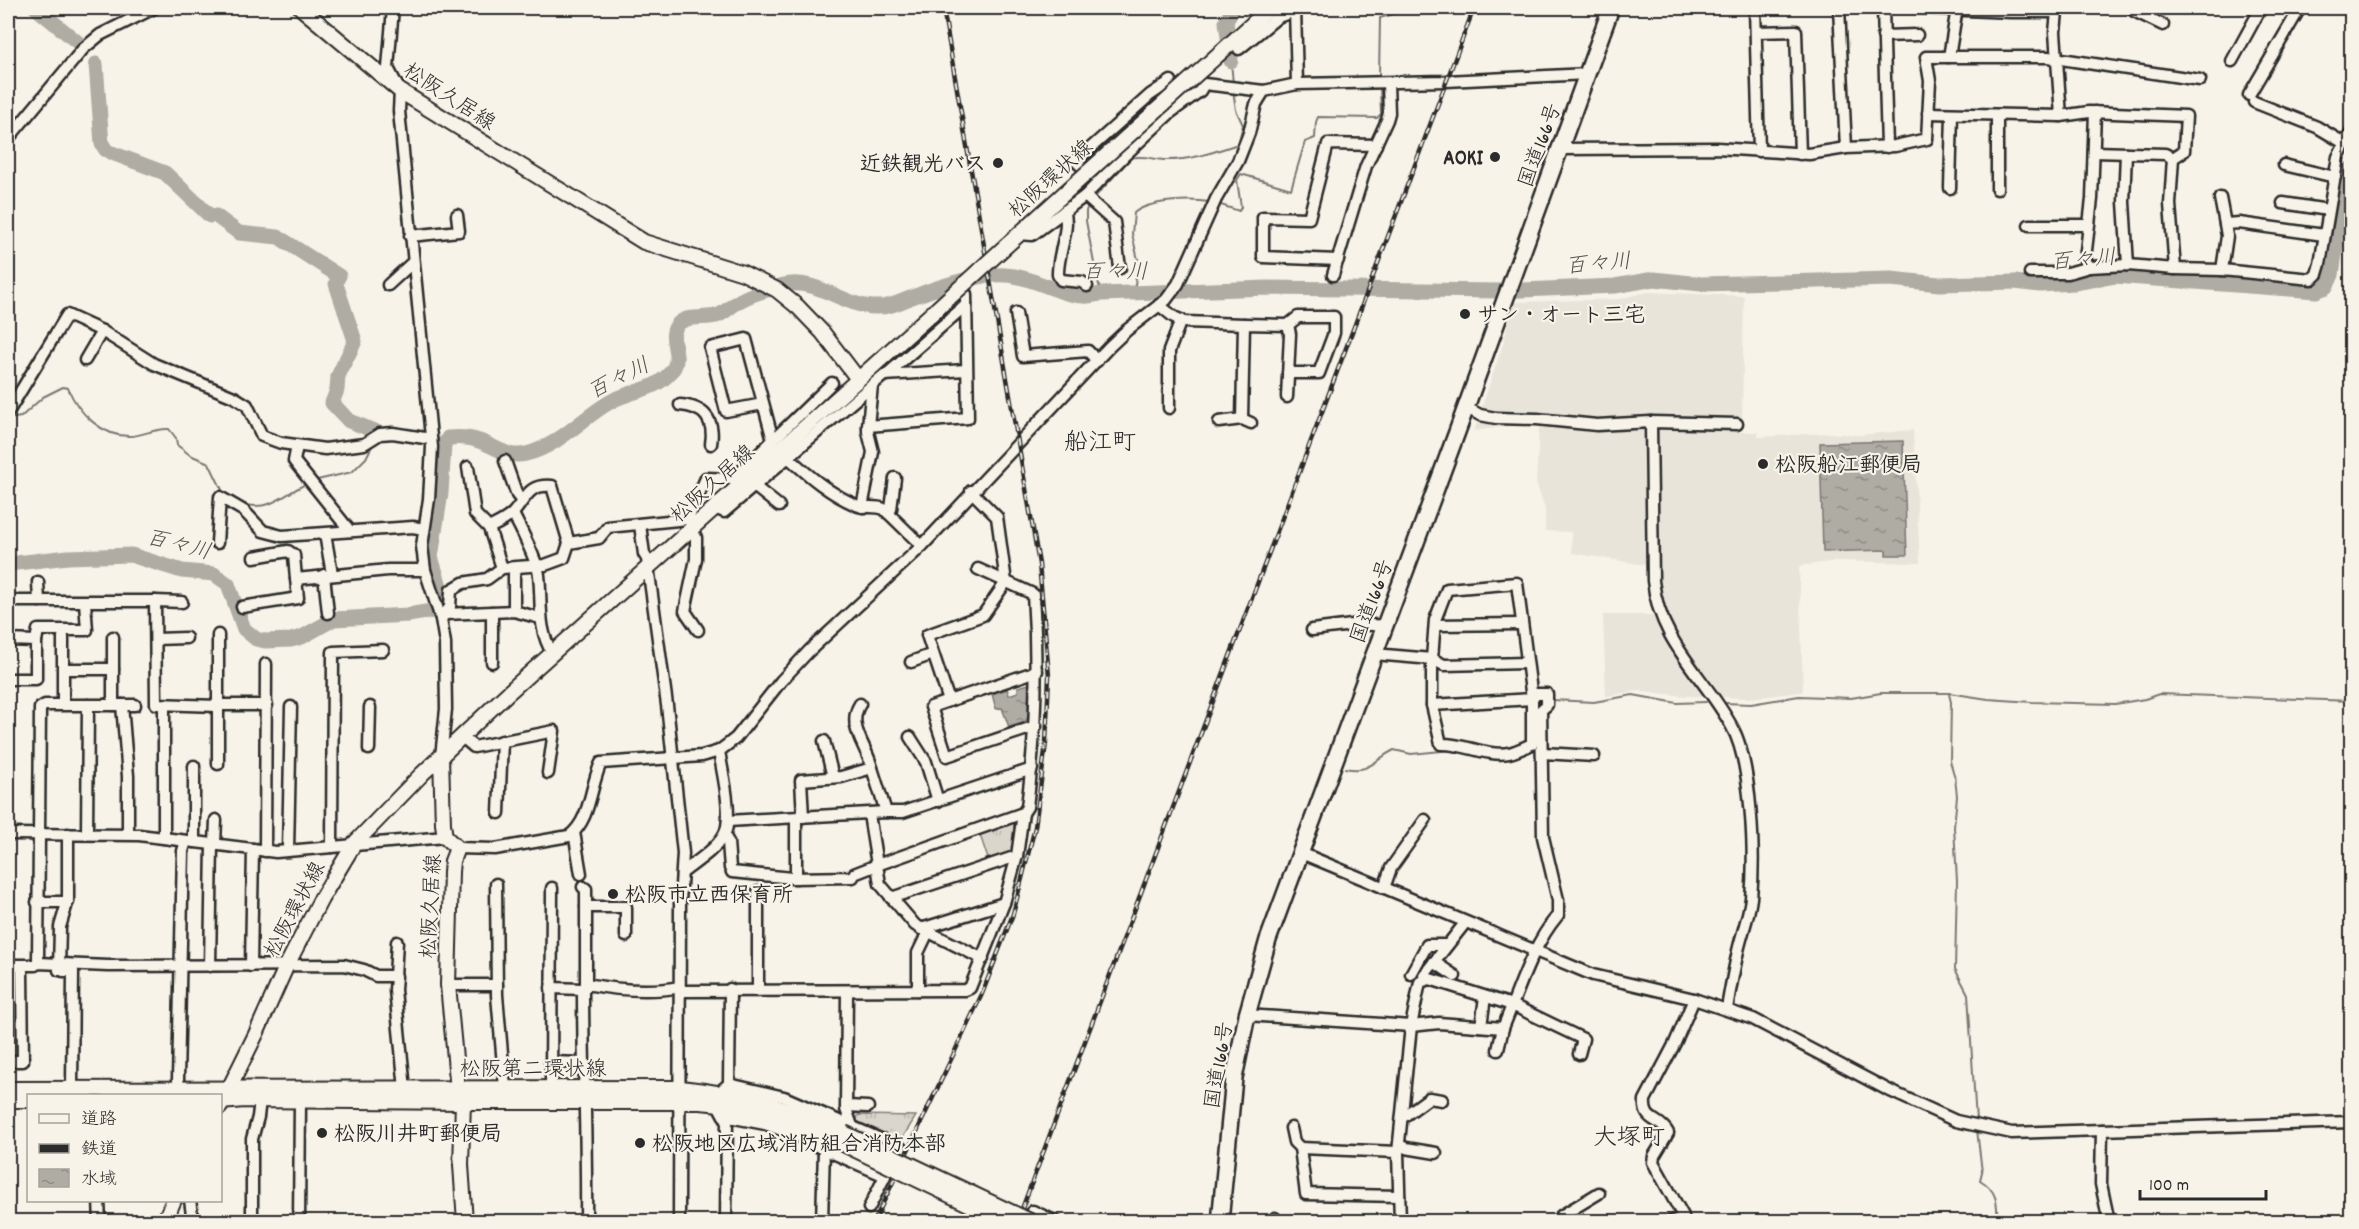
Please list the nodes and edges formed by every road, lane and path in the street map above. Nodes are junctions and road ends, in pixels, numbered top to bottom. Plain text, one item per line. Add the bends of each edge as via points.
1 (154, 8) edge
2 (301, 8) edge
3 (393, 8) edge
4 (1270, 8) edge
5 (1611, 8) edge
6 (1839, 8) edge
7 (1883, 8) edge
8 (1918, 8) edge
9 (1929, 8) edge
10 (1938, 8) edge
11 (1957, 8) edge
12 (2135, 8) edge
13 (2261, 8) edge
14 (2300, 8) edge
15 (1295, 9) edge
16 (1755, 10) edge
17 (2029, 10) edge
18 (2163, 25) dead end
19 (1756, 32) junction
20 (1917, 34) dead end
21 (1883, 36) junction
22 (1239, 49) dead end
23 (1949, 57) junction
24 (2056, 58) junction
25 (2232, 62) dead end
26 (1587, 74) junction
27 (2200, 80) dead end
28 (1171, 81) dead end
29 (1382, 83) junction
30 (1298, 84) junction
31 (400, 91) junction
32 (1264, 92) junction
33 (2095, 112) junction
34 (1928, 113) junction
35 (1952, 114) junction
36 (1997, 115) junction
37 (2061, 117) junction
38 (2352, 131) edge
39 (8, 139) edge
40 (2344, 143) junction
41 (1376, 145) junction
42 (1887, 147) junction
43 (1846, 148) junction
44 (1560, 149) junction
45 (1759, 151) junction
46 (2094, 152) junction
47 (2126, 153) junction
48 (1800, 154) junction
49 (2173, 158) junction
50 (2284, 165) dead end
51 (2335, 177) junction
52 (1098, 183) junction
53 (1950, 188) dead end
54 (1997, 189) dead end
55 (2220, 198) dead end
56 (1089, 200) junction
57 (2283, 203) dead end
58 (2328, 210) junction
59 (1064, 211) junction
60 (457, 215) dead end
61 (2225, 224) junction
62 (2029, 225) dead end
63 (2087, 225) junction
64 (1019, 234) junction
65 (2324, 235) junction
66 (410, 236) junction
67 (1338, 260) junction
68 (412, 262) junction
69 (2128, 265) junction
70 (2089, 267) junction
71 (1120, 268) dead end
72 (2175, 269) junction
73 (2222, 270) junction
74 (2030, 273) dead end
75 (1333, 275) dead end
76 (388, 285) dead end
77 (1087, 286) dead end
78 (1164, 302) junction
79 (1501, 306) junction
80 (1016, 313) dead end
81 (1181, 320) junction
82 (1245, 324) junction
83 (1288, 325) junction
84 (102, 331) junction
85 (1498, 357) dead end
86 (85, 360) dead end
87 (1097, 361) junction
88 (966, 370) junction
89 (1288, 373) junction
90 (886, 375) junction
91 (858, 379) junction
92 (832, 383) dead end
93 (872, 385) junction
94 (1287, 397) dead end
95 (763, 404) junction
96 (680, 405) dead end
97 (1465, 407) junction
98 (1169, 408) dead end
99 (726, 411) junction
100 (8, 412) edge
101 (709, 420) junction
102 (1220, 422) dead end
103 (1651, 422) junction
104 (1737, 424) dead end
105 (868, 426) junction
106 (773, 440) junction
107 (432, 442) junction
108 (711, 444) dead end
109 (297, 446) junction
110 (789, 457) junction
111 (506, 461) dead end
112 (468, 467) dead end
113 (895, 478) dead end
114 (754, 486) junction
115 (972, 491) junction
116 (522, 500) junction
117 (779, 506) dead end
118 (862, 507) junction
119 (715, 508) junction
120 (513, 513) junction
121 (888, 513) junction
122 (640, 525) junction
123 (489, 528) junction
124 (424, 529) junction
125 (351, 531) junction
126 (325, 534) junction
127 (696, 537) dead end
128 (217, 543) dead end
129 (569, 543) junction
130 (922, 546) junction
131 (254, 557) dead end
132 (536, 566) junction
133 (502, 568) junction
134 (517, 568) junction
135 (648, 569) junction
136 (978, 569) dead end
137 (425, 570) junction
138 (328, 574) junction
139 (296, 579) junction
140 (38, 582) dead end
141 (1006, 582) junction
142 (8, 601) edge
143 (39, 601) junction
144 (85, 602) junction
145 (155, 602) junction
146 (182, 602) dead end
147 (242, 607) dead end
148 (514, 611) junction
149 (492, 612) junction
150 (328, 613) dead end
151 (442, 616) junction
152 (540, 618) junction
153 (1521, 624) junction
154 (1435, 625) junction
155 (1384, 626) junction
156 (38, 630) junction
157 (698, 630) dead end
158 (1312, 630) dead end
159 (218, 635) dead end
160 (63, 637) dead end
161 (113, 637) dead end
162 (186, 638) dead end
163 (156, 639) junction
164 (8, 640) edge
165 (382, 650) dead end
166 (553, 654) junction
167 (933, 654) junction
168 (1374, 654) junction
169 (1432, 658) junction
170 (492, 662) dead end
171 (911, 662) dead end
172 (1526, 663) junction
173 (266, 664) dead end
174 (64, 669) junction
175 (113, 669) junction
176 (1037, 671) junction
177 (8, 679) edge
178 (1532, 699) junction
179 (949, 701) junction
180 (63, 704) junction
181 (88, 705) junction
182 (118, 705) junction
183 (135, 705) dead end
184 (164, 705) junction
185 (218, 705) junction
186 (267, 705) junction
187 (860, 705) dead end
188 (1432, 705) junction
189 (291, 706) dead end
190 (370, 707) dead end
191 (1036, 726) junction
192 (461, 736) junction
193 (910, 736) dead end
194 (502, 741) junction
195 (824, 741) dead end
196 (369, 749) dead end
197 (719, 752) junction
198 (1543, 753) junction
199 (1594, 756) dead end
200 (441, 757) junction
201 (673, 758) junction
202 (218, 764) dead end
203 (194, 766) dead end
204 (872, 768) junction
205 (1032, 769) junction
206 (548, 773) dead end
207 (833, 777) junction
208 (938, 801) junction
209 (886, 812) junction
210 (499, 813) dead end
211 (1023, 813) junction
212 (869, 814) junction
213 (799, 818) junction
214 (216, 820) dead end
215 (728, 820) junction
216 (1425, 820) dead end
217 (574, 832) junction
218 (8, 834) edge
219 (38, 834) junction
220 (68, 834) junction
221 (87, 834) junction
222 (128, 834) junction
223 (724, 835) junction
224 (164, 837) junction
225 (445, 837) junction
226 (190, 842) junction
227 (213, 844) junction
228 (354, 844) junction
229 (332, 847) junction
230 (457, 848) junction
231 (253, 849) junction
232 (265, 851) junction
233 (288, 851) junction
234 (1301, 853) junction
235 (1017, 856) junction
236 (877, 865) junction
237 (682, 872) junction
238 (581, 874) dead end
239 (796, 878) junction
240 (496, 884) dead end
241 (583, 887) dead end
242 (552, 888) dead end
243 (1384, 888) junction
244 (758, 892) dead end
245 (891, 898) junction
246 (37, 902) junction
247 (68, 902) junction
248 (1004, 903) junction
249 (586, 907) junction
250 (1465, 923) junction
251 (925, 931) junction
252 (626, 936) dead end
253 (397, 942) dead end
254 (1447, 945) junction
255 (1534, 952) junction
256 (983, 959) junction
257 (1434, 962) junction
258 (38, 963) junction
259 (8, 965) edge
260 (181, 966) junction
261 (210, 966) junction
262 (251, 966) junction
263 (286, 967) junction
264 (59, 968) junction
265 (8, 971) edge
266 (22, 971) junction
267 (1411, 974) dead end
268 (1424, 975) dead end
269 (395, 976) junction
270 (1455, 976) dead end
271 (497, 985) junction
272 (448, 986) junction
273 (585, 987) junction
274 (551, 988) junction
275 (680, 989) junction
276 (729, 989) junction
277 (758, 990) junction
278 (847, 990) junction
279 (918, 990) junction
280 (1485, 997) junction
281 (1694, 999) junction
282 (1512, 1005) junction
283 (1727, 1009) junction
284 (1247, 1015) junction
285 (1411, 1026) junction
286 (1481, 1026) junction
287 (1503, 1028) junction
288 (1498, 1050) dead end
289 (1579, 1054) dead end
290 (8, 1061) edge
291 (550, 1062) junction
292 (583, 1063) junction
293 (505, 1088) junction
294 (551, 1088) junction
295 (681, 1088) junction
296 (8, 1089) edge
297 (72, 1089) junction
298 (180, 1089) junction
299 (230, 1089) junction
300 (405, 1089) junction
301 (722, 1093) junction
302 (584, 1094) junction
303 (460, 1096) junction
304 (8, 1100) edge
305 (27, 1100) edge
306 (260, 1100) junction
307 (1442, 1100) dead end
308 (300, 1101) junction
309 (222, 1102) edge
310 (679, 1103) junction
311 (222, 1104) edge
312 (847, 1106) junction
313 (868, 1107) dead end
314 (727, 1116) junction
315 (1403, 1117) junction
316 (2352, 1122) edge
317 (1292, 1128) dead end
318 (2102, 1130) junction
319 (846, 1134) junction
320 (824, 1148) junction
321 (901, 1148) dead end
322 (1398, 1148) junction
323 (1300, 1149) junction
324 (1437, 1153) dead end
325 (1599, 1193) dead end
326 (1399, 1196) junction
327 (99, 1202) edge
328 (173, 1202) edge
329 (190, 1202) edge
330 (869, 1208) dead end
331 (100, 1221) edge
332 (164, 1221) edge
333 (193, 1221) edge
334 (252, 1221) edge
335 (299, 1221) edge
336 (465, 1221) edge
337 (586, 1221) edge
338 (679, 1221) edge
339 (726, 1221) edge
340 (822, 1221) edge
341 (1006, 1221) edge
342 (1030, 1221) edge
343 (1057, 1221) edge
344 (1220, 1221) edge
345 (1400, 1221) edge
346 (1561, 1221) edge
347 (1676, 1221) edge
348 (2109, 1221) edge

1 - 39 street via 100,35 83,49
2 - 31 main road, 松阪久居線
3 - 31 street via 388,68
4 - 64 main road, 松阪環状線, bridge
5 - 26 highway, 国道166号
6 - 43 street
7 - 21 street
8 - 9 street
9 - 10 street
10 - 11 street
11 - 17 street
11 - 23 street
12 - 18 street via 2134,11
13 - 25 street
14 - 40 street via 2251,99
15 - 22 street via 1278,17
15 - 30 street
16 - 19 street
17 - 24 street via 2058,12
19 - 45 street
19 - 48 street via 1796,30
20 - 21 street
21 - 42 street
23 - 24 street
23 - 34 street via 1926,57 1930,81
24 - 27 street
24 - 37 street
26 - 29 street
26 - 44 highway, 国道166号
28 - 52 street via 1076,160
29 - 30 street
29 - 41 street via 1389,113
30 - 32 street
31 - 66 street
31 - 91 main road, 松阪久居線 via 644,242 710,261 777,290 823,333
32 - 52 street via 1204,84
32 - 78 street via 1258,98 1237,176 1216,199 1178,284
33 - 37 street
33 - 46 street
33 - 49 street via 2186,116 2184,151
34 - 35 street
34 - 42 street via 1927,138
35 - 36 street
35 - 53 street
36 - 37 street
36 - 54 street
38 - 40 street
40 - 51 street
41 - 67 street
41 - 67 street via 1328,144 1309,218 1263,217 1263,257
42 - 43 street
43 - 48 street
44 - 45 street
44 - 79 highway, 国道166号
45 - 48 street
46 - 47 street
46 - 63 street
47 - 49 street via 2165,154
47 - 69 street
49 - 72 street via 2170,204
50 - 51 street
51 - 58 street
52 - 56 street
55 - 61 street
56 - 59 street
56 - 71 street via 1114,222
57 - 58 street
58 - 65 street
59 - 64 street via 1032,235
59 - 77 street via 1068,220 1058,275 1061,280
60 - 66 street via 459,231
61 - 65 street
61 - 73 street
62 - 63 street
63 - 70 street via 2085,259
64 - 91 main road, 松阪環状線, bridge
65 - 73 street via 2317,274 2312,279
66 - 68 street
67 - 75 street
68 - 76 street
68 - 107 street
69 - 70 street
69 - 72 street
70 - 74 street via 2068,273
72 - 73 street
78 - 81 street
78 - 87 street via 1127,330
79 - 85 street via 1499,334 1491,355
79 - 97 highway, 国道166号
80 - 87 street via 1023,356 1088,351
81 - 82 street
81 - 98 street via 1169,351
82 - 83 street
82 - 102 street via 1247,421
83 - 89 street
83 - 89 street via 1298,317 1334,317 1334,333 1320,373
84 - 86 street
84 - 100 street via 67,315
84 - 109 street via 154,364 241,401 247,405 262,436
87 - 115 street
88 - 90 street
88 - 90 street via 966,300
88 - 105 street via 968,418
89 - 94 street
90 - 93 street
91 - 119 main road, 松阪久居線
92 - 106 street
93 - 105 street
93 - 110 street
95 - 99 street
95 - 99 street via 746,339 710,348
95 - 106 street
96 - 101 street via 701,411
97 - 103 street via 1496,418 1597,425
97 - 155 highway, 国道166号
99 - 101 street
101 - 108 street
103 - 104 street
103 - 283 street via 1657,606 1672,639 1732,727 1741,747 1747,779 1751,896
105 - 118 street via 873,452
106 - 122 street via 733,479 706,478 688,519
107 - 109 street via 393,433 342,448
107 - 124 street
109 - 125 street via 294,461
110 - 114 street
110 - 118 street via 820,485
111 - 116 street
112 - 123 street via 475,514
113 - 121 street
114 - 117 street
114 - 119 street via 724,512
115 - 130 street
115 - 141 street via 997,517
116 - 120 street
116 - 129 street via 529,491 552,486
118 - 121 street via 878,506
119 - 135 main road, 松阪久居線
120 - 123 street
120 - 132 street
121 - 130 street
122 - 129 street via 608,527 599,538
122 - 135 street
123 - 133 street
124 - 125 street via 413,526
124 - 137 street
125 - 126 street
126 - 128 street via 282,536 263,531 244,511 220,496
126 - 138 street
127 - 157 street via 696,559 685,611
129 - 132 street via 564,558
130 - 197 street via 809,651 736,738
131 - 139 street via 288,551 294,555
132 - 134 street
132 - 152 street
133 - 134 street
133 - 151 street via 487,579 456,586 451,590 450,607
134 - 148 street
135 - 166 main road, 松阪久居線
135 - 201 street
136 - 141 street
137 - 138 street
137 - 151 street
138 - 139 street
138 - 150 street
139 - 147 street via 298,597
140 - 143 street
141 - 167 street via 983,615 927,635
141 - 176 street via 1033,594
142 - 143 street
143 - 144 street
144 - 145 street
144 - 156 street via 87,630
145 - 146 street
145 - 163 street
148 - 149 street
148 - 152 street
149 - 151 street
149 - 170 street
151 - 200 street via 446,709
152 - 166 street
153 - 154 street
153 - 154 street via 1517,583 1447,589
153 - 172 street
154 - 169 street
155 - 158 street via 1360,624
155 - 168 highway, 国道166号
156 - 164 street
156 - 177 street via 36,680
159 - 185 street
160 - 174 street
161 - 175 street
162 - 163 street
163 - 184 street via 156,704
165 - 229 street via 333,652
166 - 192 main road, 松阪久居線
167 - 171 street
167 - 179 street
168 - 169 street
168 - 234 highway, 国道166号
169 - 172 street via 1444,665
169 - 188 street
172 - 178 street
173 - 186 street
174 - 175 street
174 - 180 street
175 - 182 street
176 - 179 street
176 - 191 street
178 - 188 street
178 - 188 street via 1532,744 1509,753 1441,744
178 - 198 street via 1535,694 1547,694 1547,705 1541,710
179 - 191 street via 931,707 947,756
180 - 181 street
180 - 219 street via 45,705 38,714
181 - 182 street
181 - 221 street
182 - 183 street
182 - 222 street via 128,776
184 - 185 street
184 - 224 street
185 - 186 street
185 - 202 street
186 - 232 street
187 - 204 street via 854,721
189 - 233 street
190 - 196 street
191 - 205 street
192 - 194 street via 474,747
192 - 200 main road, 松阪久居線
193 - 208 street via 926,762
194 - 206 street via 554,731
194 - 210 street
195 - 207 street
197 - 201 street
197 - 215 street
198 - 199 street
198 - 255 street via 1543,837 1558,915
200 - 225 main road, 松阪久居線
200 - 228 main road, 松阪環状線
201 - 217 street via 601,763 584,817
201 - 237 street
203 - 226 street
204 - 207 street
204 - 209 street
205 - 208 street
205 - 211 street
207 - 213 street via 801,780
208 - 209 street via 903,812
209 - 212 street
211 - 235 street
211 - 236 street
212 - 213 street
212 - 236 street
213 - 215 street
213 - 239 street
214 - 227 street
215 - 223 street
216 - 243 street via 1391,868
217 - 230 street via 495,849
217 - 238 street
218 - 219 street
219 - 220 street
219 - 246 street
220 - 221 street
220 - 247 street
221 - 222 street
222 - 224 street
223 - 237 street via 706,855
223 - 239 street via 732,872
224 - 226 street
225 - 228 street
225 - 230 main road, 松阪久居線
226 - 227 street
226 - 260 street via 183,851
227 - 231 street
227 - 261 street
228 - 229 street
228 - 263 main road, 松阪環状線
229 - 233 street
230 - 272 main road, 松阪久居線 via 451,872
231 - 232 street
231 - 262 street
232 - 233 street
234 - 243 street
234 - 284 highway, 国道166号 via 1268,940
235 - 245 street
235 - 248 street
236 - 239 street via 853,877
236 - 245 street via 880,884
237 - 275 street
240 - 271 street
241 - 249 street
242 - 274 street
243 - 250 street
244 - 277 street
245 - 251 street
246 - 247 street
246 - 258 street
247 - 264 street via 60,927
248 - 251 street
248 - 256 street
249 - 252 street via 626,907
249 - 273 street
250 - 254 street
250 - 255 street
251 - 256 street
251 - 279 street via 918,953
253 - 269 street
254 - 257 street
254 - 267 street via 1427,945
255 - 281 street via 1593,975
255 - 282 street
256 - 279 street via 970,988
257 - 268 street
257 - 270 street
258 - 259 street
258 - 264 street
260 - 261 street
260 - 264 street
260 - 298 street
261 - 262 street
262 - 263 street
263 - 269 street via 344,965 376,976
263 - 299 main road, 松阪環状線
264 - 266 street
264 - 297 street via 73,971
265 - 266 street
266 - 290 street via 23,1061
269 - 300 street
271 - 272 street
271 - 293 street
272 - 303 main road, 松阪久居線
273 - 274 street
273 - 275 street
273 - 292 street
274 - 291 street
275 - 276 street
275 - 295 street
276 - 277 street
276 - 301 street
277 - 278 street
278 - 279 street
278 - 312 street
280 - 282 street
280 - 285 street via 1430,979 1420,982
280 - 286 street
281 - 283 street
281 - 347 street via 1644,1109 1668,1133 1653,1162 1683,1216
282 - 287 street
282 - 289 street via 1583,1039
283 - 318 street via 1956,1121 2012,1133
284 - 285 street
284 - 344 highway, 国道166号 via 1234,1078
285 - 286 street
285 - 315 street
286 - 287 street
287 - 288 street
291 - 292 street
291 - 294 street
292 - 302 street
293 - 294 main road, 松阪第二環状線
293 - 303 main road, 松阪第二環状線
294 - 302 main road, 松阪第二環状線
295 - 301 main road, 松阪第二環状線
295 - 302 main road, 松阪第二環状線
295 - 310 street
296 - 297 main road, 松阪第二環状線
297 - 298 main road, 松阪第二環状線
298 - 299 main road, 松阪第二環状線
299 - 300 main road, 松阪第二環状線
299 - 309 main road, 松阪環状線
300 - 303 main road, 松阪第二環状線
301 - 310 main road, 松阪第二環状線
301 - 314 street via 721,1112
301 - 319 main road, 松阪第二環状線 via 802,1115
302 - 303 main road, 松阪第二環状線
302 - 310 main road, 松阪第二環状線
302 - 337 street
303 - 308 main road, 松阪第二環状線
303 - 336 main road, 松阪久居線
304 - 305 main road
306 - 308 main road, 松阪第二環状線
306 - 311 main road, 松阪第二環状線
306 - 334 street via 252,1139
307 - 315 street via 1429,1098
308 - 335 street
310 - 338 street
312 - 313 street
312 - 319 street
314 - 320 street via 765,1124
314 - 339 street
315 - 322 street
316 - 318 street
317 - 323 street via 1294,1142
318 - 348 street via 2101,1184
319 - 321 street
319 - 341 main road, 松阪第二環状線, bridge
319 - 342 main road, 松阪第二環状線, bridge
320 - 330 street via 885,1176
320 - 340 street
322 - 323 street
322 - 324 street
322 - 326 street
323 - 326 street via 1306,1194
325 - 346 street via 1560,1216
326 - 345 street
327 - 331 street
328 - 332 main road
329 - 333 street
342 - 343 street via 1033,1211

